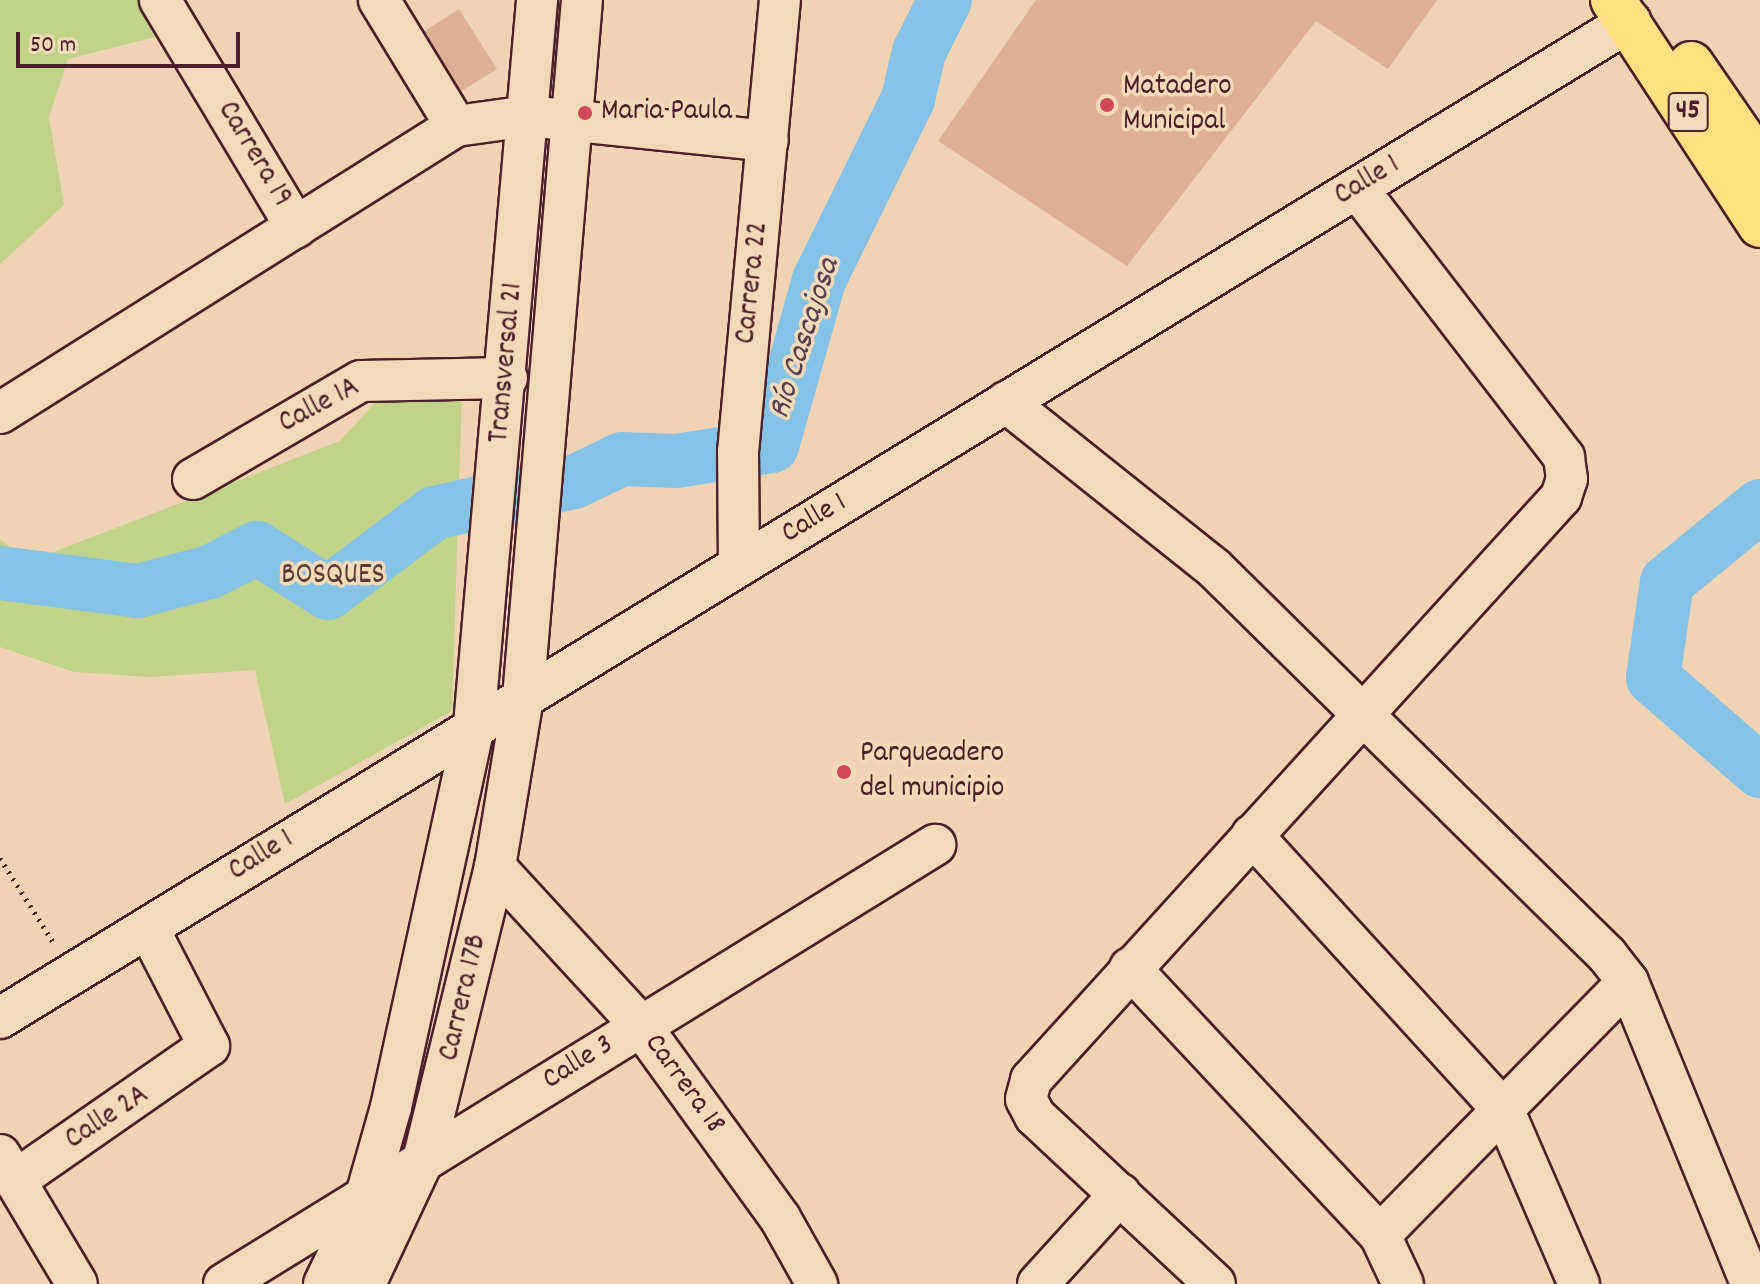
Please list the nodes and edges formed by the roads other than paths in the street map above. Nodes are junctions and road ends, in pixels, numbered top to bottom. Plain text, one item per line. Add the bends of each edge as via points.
1 (160, 0) edge
2 (379, 0) edge
3 (537, 0) edge
4 (582, 0) edge
5 (780, 0) edge
6 (1630, 7) edge
7 (528, 116) junction
8 (573, 118) junction
9 (456, 126) junction
10 (768, 141) junction
11 (1760, 164) edge
12 (1357, 188) junction
13 (1760, 225) edge
14 (296, 227) junction
15 (507, 382) junction
16 (1006, 402) junction
17 (0, 413) edge
18 (193, 479) dead end
19 (739, 566) junction
20 (523, 698) junction
21 (1365, 710) junction
22 (474, 725) junction
23 (1252, 835) junction
24 (935, 845) dead end
25 (495, 867) junction
26 (148, 928) junction
27 (1130, 968) junction
28 (1628, 982) junction
29 (0, 1018) edge
30 (641, 1026) junction
31 (1504, 1111) junction
32 (423, 1160) junction
33 (11, 1189) edge
34 (1120, 1194) junction
35 (365, 1199) junction
36 (1380, 1235) junction
37 (77, 1284) edge
38 (224, 1284) edge
39 (324, 1284) edge
40 (365, 1284) edge
41 (817, 1284) edge
42 (1038, 1284) edge
43 (1215, 1284) edge
44 (1403, 1284) edge
45 (1579, 1284) edge
46 (1751, 1284) edge

1 - 14 street, Carrera 19
2 - 9 street
3 - 7 street, Transversal 21
4 - 8 street
5 - 10 street, Carrera 22
6 - 11 highway, 45
6 - 12 street, Calle 1
6 - 13 highway, 45
7 - 8 street
7 - 9 street
7 - 15 street, Transversal 21
8 - 10 street
8 - 20 street, Carrera 17B
9 - 14 street
10 - 19 street, Carrera 22 via 738,452
12 - 16 street, Calle 1
12 - 21 street via 1564,457 1567,479 1561,497
14 - 17 street
15 - 18 street, Calle 1A via 361,381
15 - 22 street, Transversal 21
16 - 19 street, Calle 1
16 - 21 street via 1214,568
19 - 20 street, Calle 1
20 - 22 street, Calle 1
20 - 25 street, Carrera 17B
21 - 23 street
21 - 28 street
22 - 26 street, Calle 1
22 - 35 street, Carrera 17B via 415,1013
23 - 27 street
23 - 31 street
24 - 30 street, Calle 3
25 - 30 street, Carrera 18
25 - 32 street, Carrera 17B
26 - 29 street, Calle 1
26 - 33 street, Calle 2A via 209,1046 201,1057
27 - 34 street via 1031,1080 1026,1099 1035,1116
27 - 36 street
28 - 31 street
28 - 46 street
30 - 32 street, Calle 3
30 - 41 street, Carrera 18 via 780,1218
31 - 36 street
31 - 45 street
32 - 35 street, Calle 3
32 - 40 street, Carrera 17B
33 - 37 street
34 - 42 street
34 - 43 street
35 - 38 street, Calle 3
35 - 39 street, Carrera 17B
36 - 44 street

